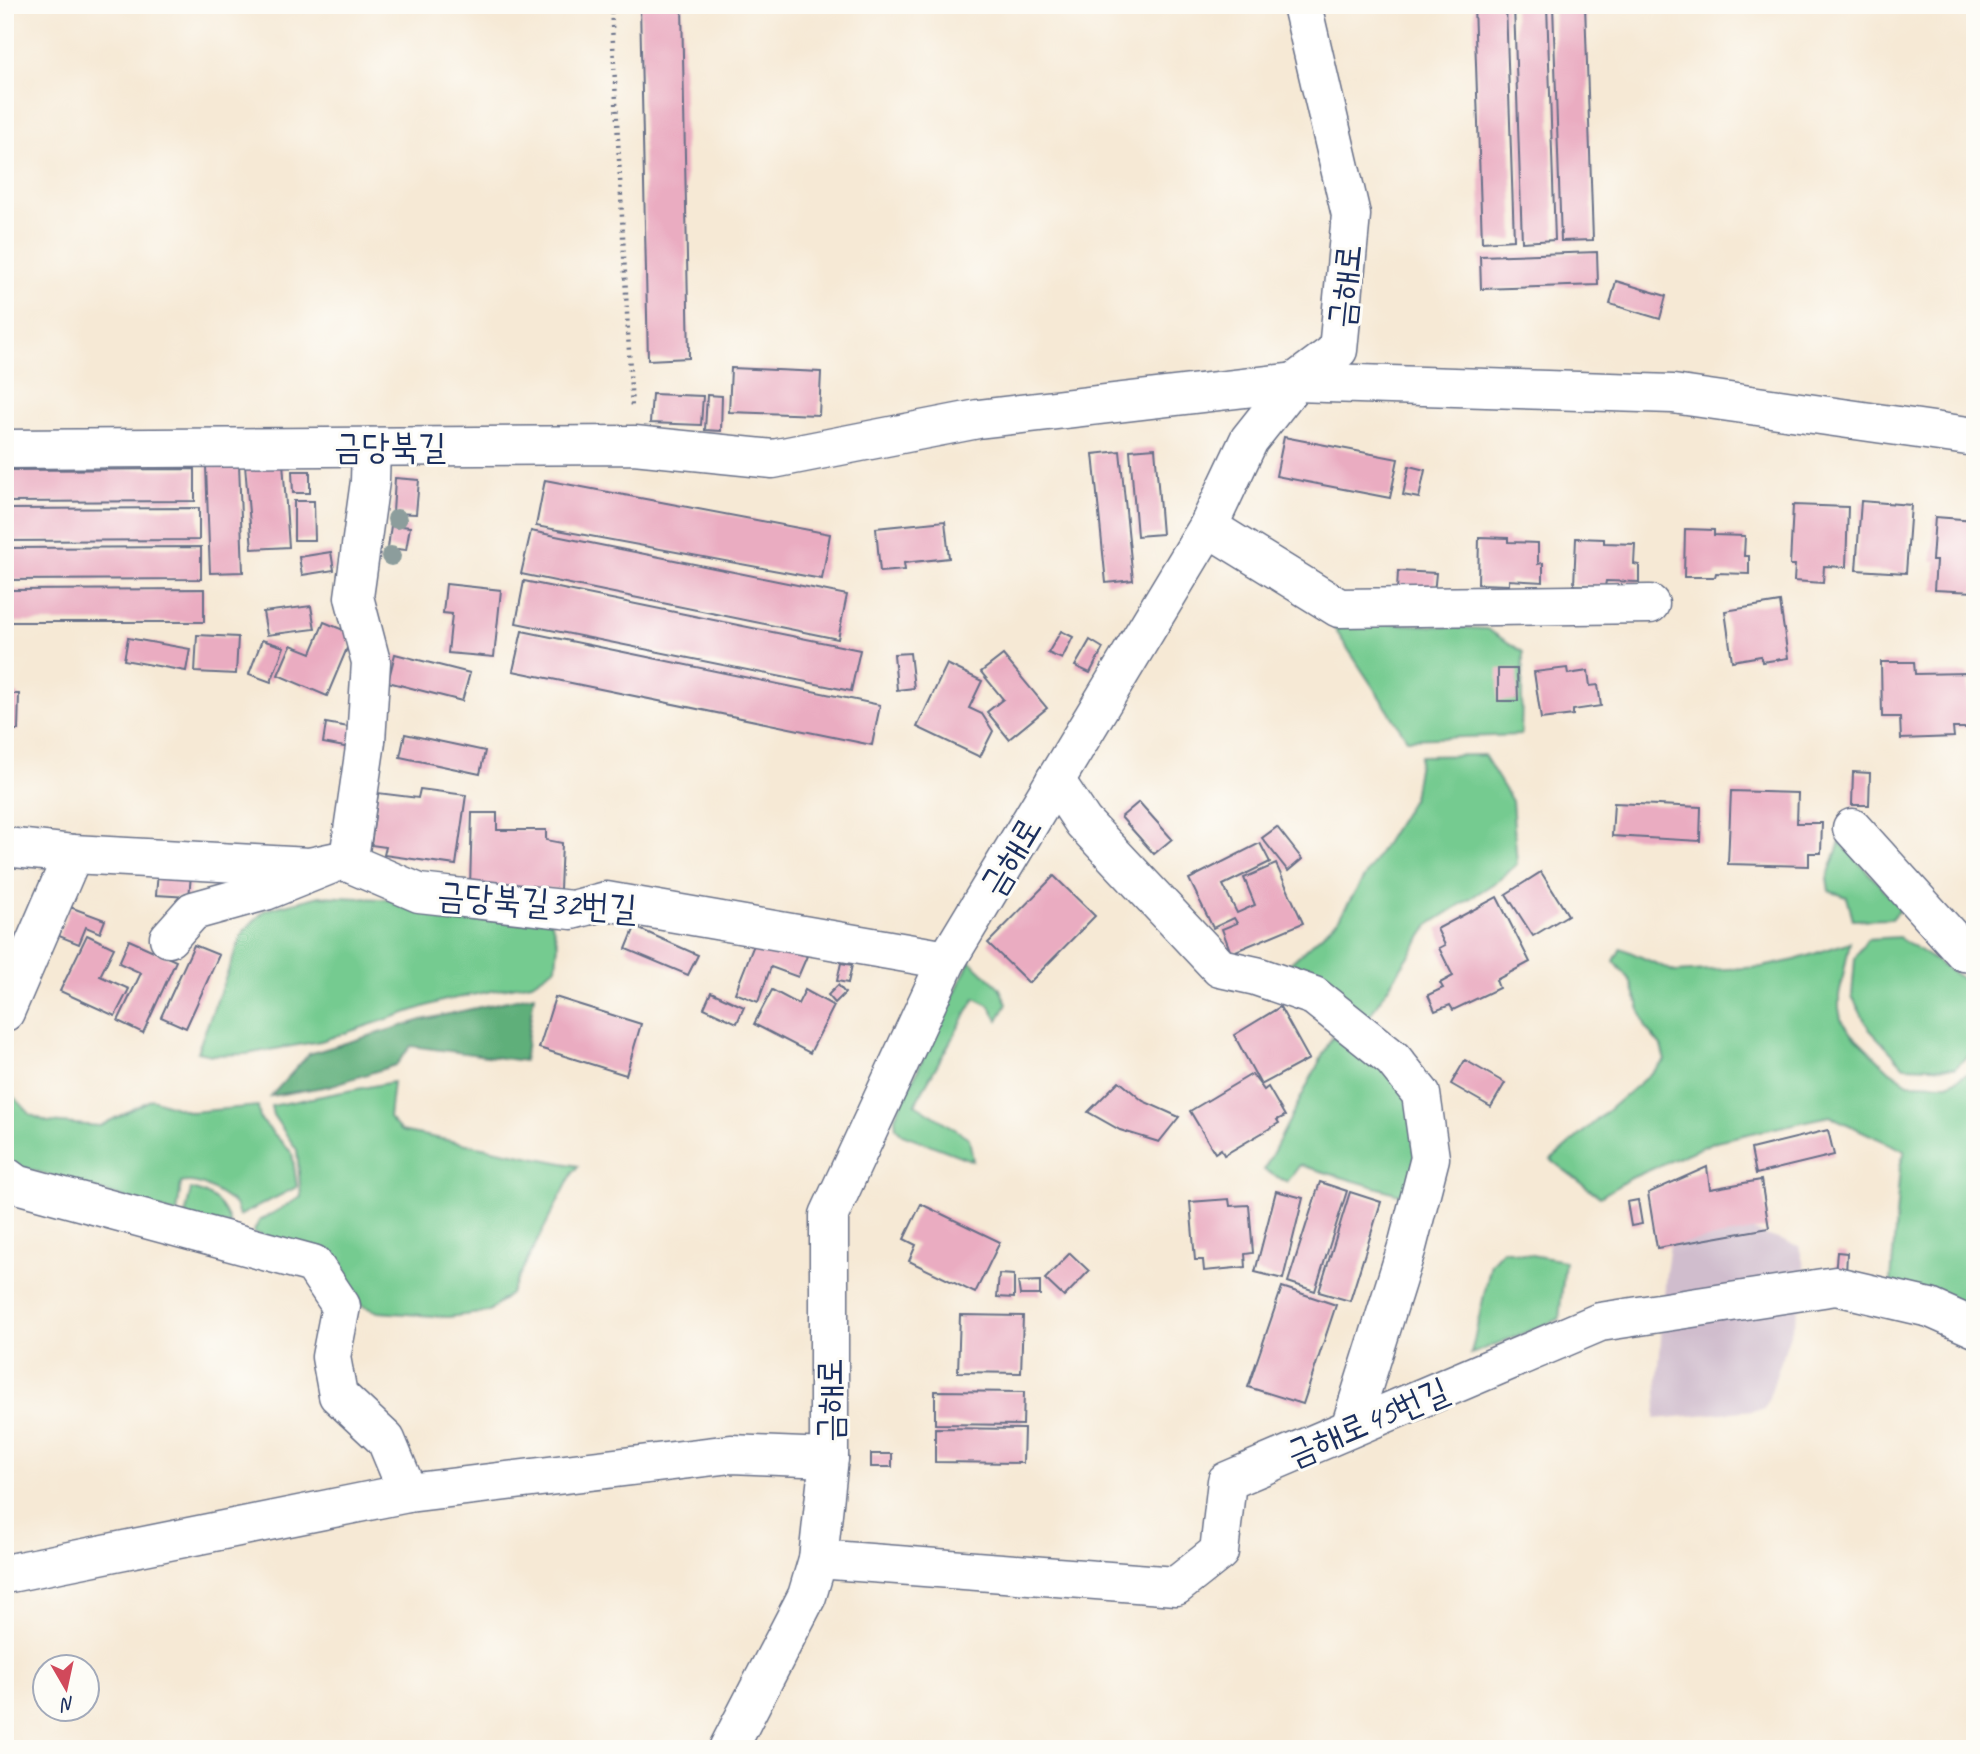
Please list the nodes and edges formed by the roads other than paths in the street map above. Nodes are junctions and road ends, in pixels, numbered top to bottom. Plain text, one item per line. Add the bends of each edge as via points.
1 (1302, 5) edge
2 (1295, 382) junction
3 (1975, 437) edge
4 (371, 446) junction
5 (5, 449) edge
6 (1208, 527) junction
7 (1650, 604) dead end
8 (1055, 780) junction
9 (1853, 828) dead end
10 (5, 847) edge
11 (73, 854) junction
12 (342, 860) junction
13 (169, 938) dead end
14 (1975, 953) edge
15 (947, 960) junction
16 (5, 1012) edge
17 (9, 1184) edge
18 (1975, 1328) edge
19 (1350, 1428) junction
20 (829, 1458) junction
21 (408, 1493) junction
22 (818, 1559) junction
23 (5, 1574) edge
24 (727, 1749) edge

1 - 2 street, 금해로 via 1351,215 1338,350
2 - 3 street, 금당북길 via 1673,394
2 - 4 street, 금당북길 via 978,419 774,458 634,445
2 - 6 street, 금해로 via 1249,440
4 - 5 street, 금당북길
4 - 12 street via 354,597 371,662 366,741 350,851
6 - 7 street via 1339,608
6 - 8 street, 금해로
8 - 15 street, 금해로
8 - 19 street via 1083,822 1220,968 1314,996 1393,1059 1421,1094 1430,1158
9 - 14 street via 1964,952
10 - 11 street
11 - 12 street via 309,867
11 - 16 street
12 - 13 street via 265,891 193,911
12 - 15 street, 금당북길32번길 via 419,893 572,910 606,901
15 - 20 street, 금해로 via 829,1215
17 - 21 street via 313,1264 341,1307 331,1357 338,1395 386,1440
18 - 19 street, 금해로45번길 via 1930,1308 1836,1286 1600,1322
19 - 22 street, 금해로45번길 via 1227,1481 1219,1552 1176,1586
20 - 21 street via 731,1454
20 - 22 street, 금해로
21 - 23 street
22 - 24 street, 금해로 via 807,1596

